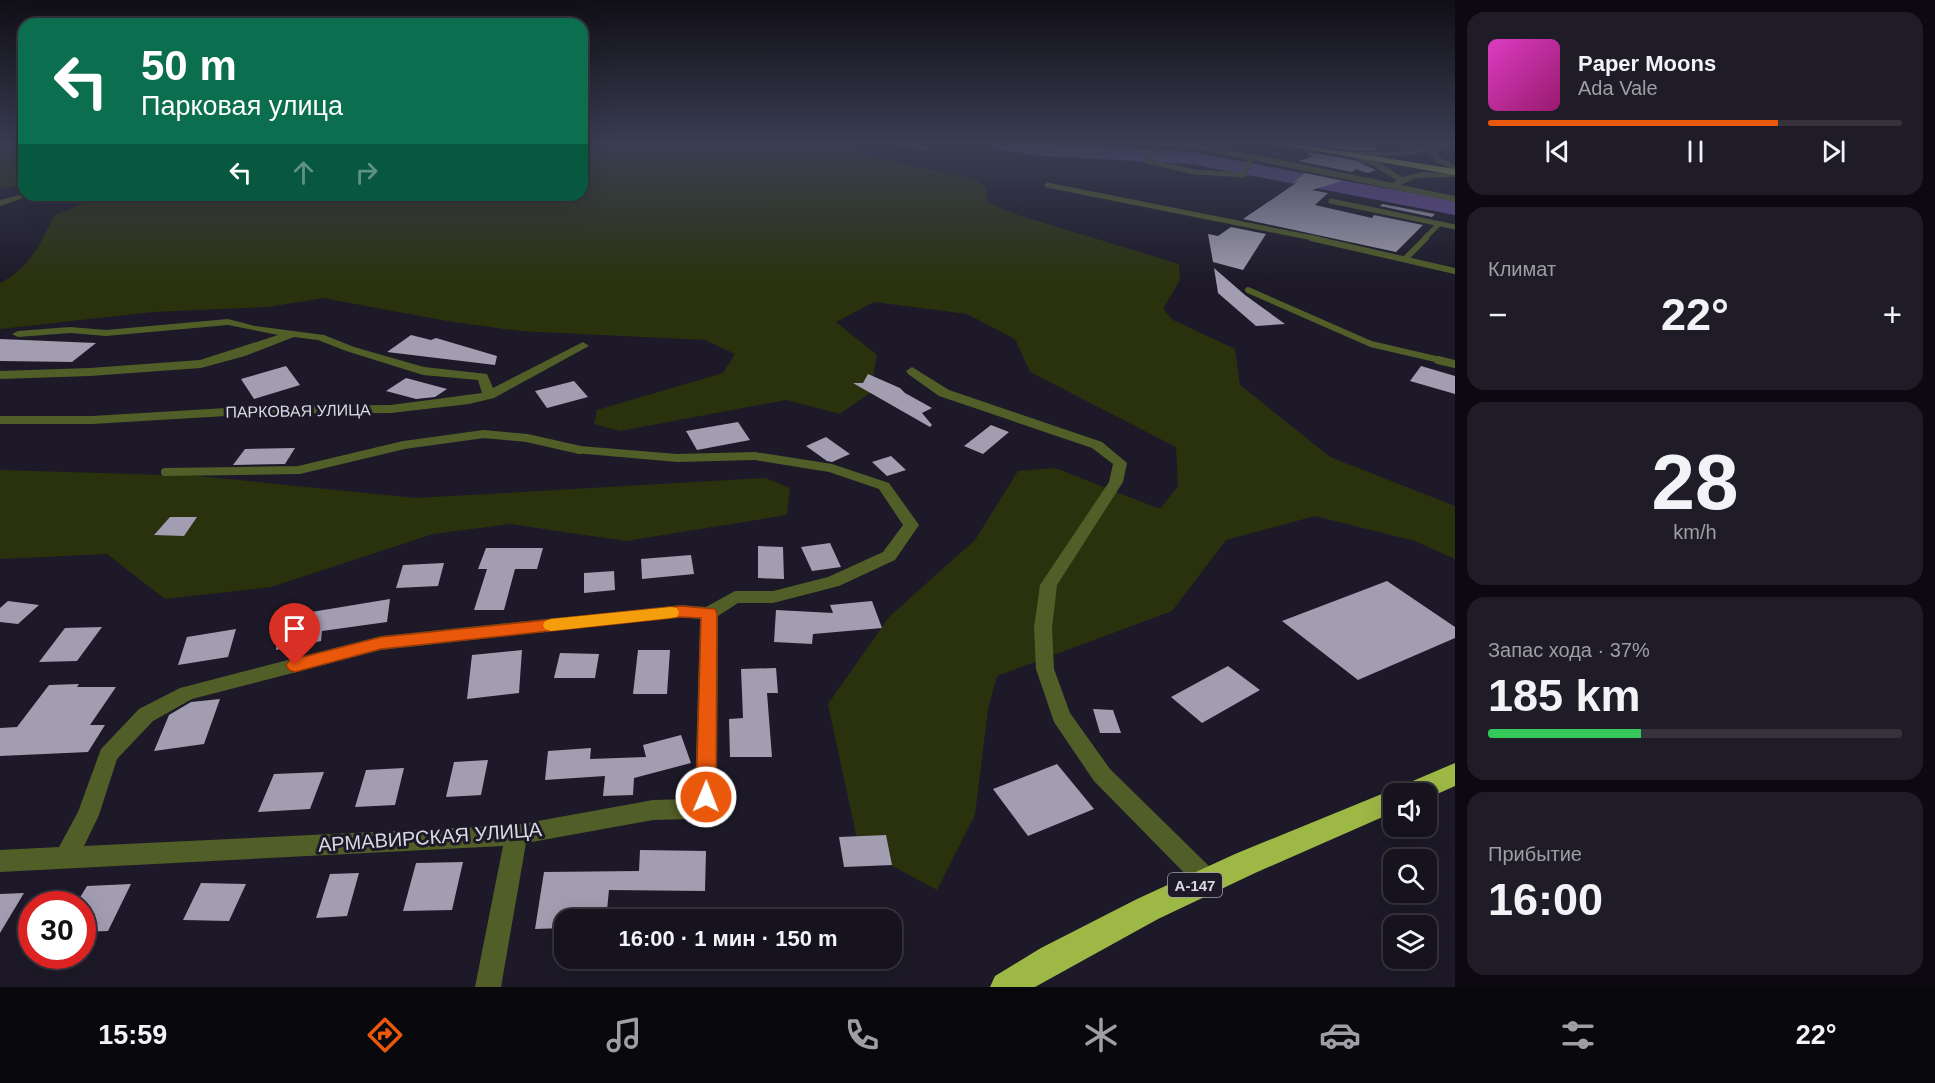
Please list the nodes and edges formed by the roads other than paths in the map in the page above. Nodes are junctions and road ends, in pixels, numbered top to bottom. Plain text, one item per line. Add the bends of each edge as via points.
1 (1072, 190) edge
2 (1405, 190) edge
3 (18, 198) edge
4 (1455, 199) edge
5 (1331, 201) dead end
6 (0, 203) edge
7 (1438, 224) junction
8 (1455, 227) edge
9 (1405, 259) junction
10 (1455, 271) edge
11 (1248, 290) dead end
12 (294, 333) junction
13 (18, 334) dead end
14 (583, 346) dead end
15 (1455, 364) edge
16 (912, 371) dead end
17 (0, 375) edge
18 (489, 395) junction
19 (0, 420) edge
20 (580, 450) joint
21 (165, 472) dead end
22 (709, 613) junction
23 (1455, 774) edge
24 (1435, 783) edge
25 (1383, 805) edge
26 (516, 835) junction
27 (66, 857) junction
28 (0, 861) edge
29 (1206, 879) junction
30 (488, 987) edge
31 (1006, 987) edge

1 - 9 lane
2 - 4 street
3 - 6 street
5 - 7 lane
7 - 8 lane
7 - 9 lane
9 - 10 lane
11 - 15 lane via 1371,344
12 - 13 street via 228,322 106,333 70,330
12 - 17 street via 201,364
12 - 18 street via 320,337 423,371 483,377
14 - 18 street, ПАРКОВАЯ УЛИЦА
16 - 29 street via 944,393 1097,445 1120,463 1116,482 1049,585 1043,628 1045,669 1061,716 1102,775
18 - 19 street, ПАРКОВАЯ УЛИЦА via 391,409
20 - 21 lane via 527,438 484,434 404,445 299,470
20 - 22 street via 676,458 755,456 832,468 885,486 911,525 889,556 833,582 773,597 735,597
22 - 26 street, АРМАВИРСКАЯ УЛИЦА via 706,797 691,809 653,810
22 - 27 street via 681,611 381,643 187,693 146,715 108,755 88,815
23 - 24 highway
25 - 29 highway, А-147
26 - 27 street, АРМАВИРСКАЯ УЛИЦА
26 - 30 street
27 - 28 street, АРМАВИРСКАЯ УЛИЦА
29 - 31 highway, А-147 via 1056,956

